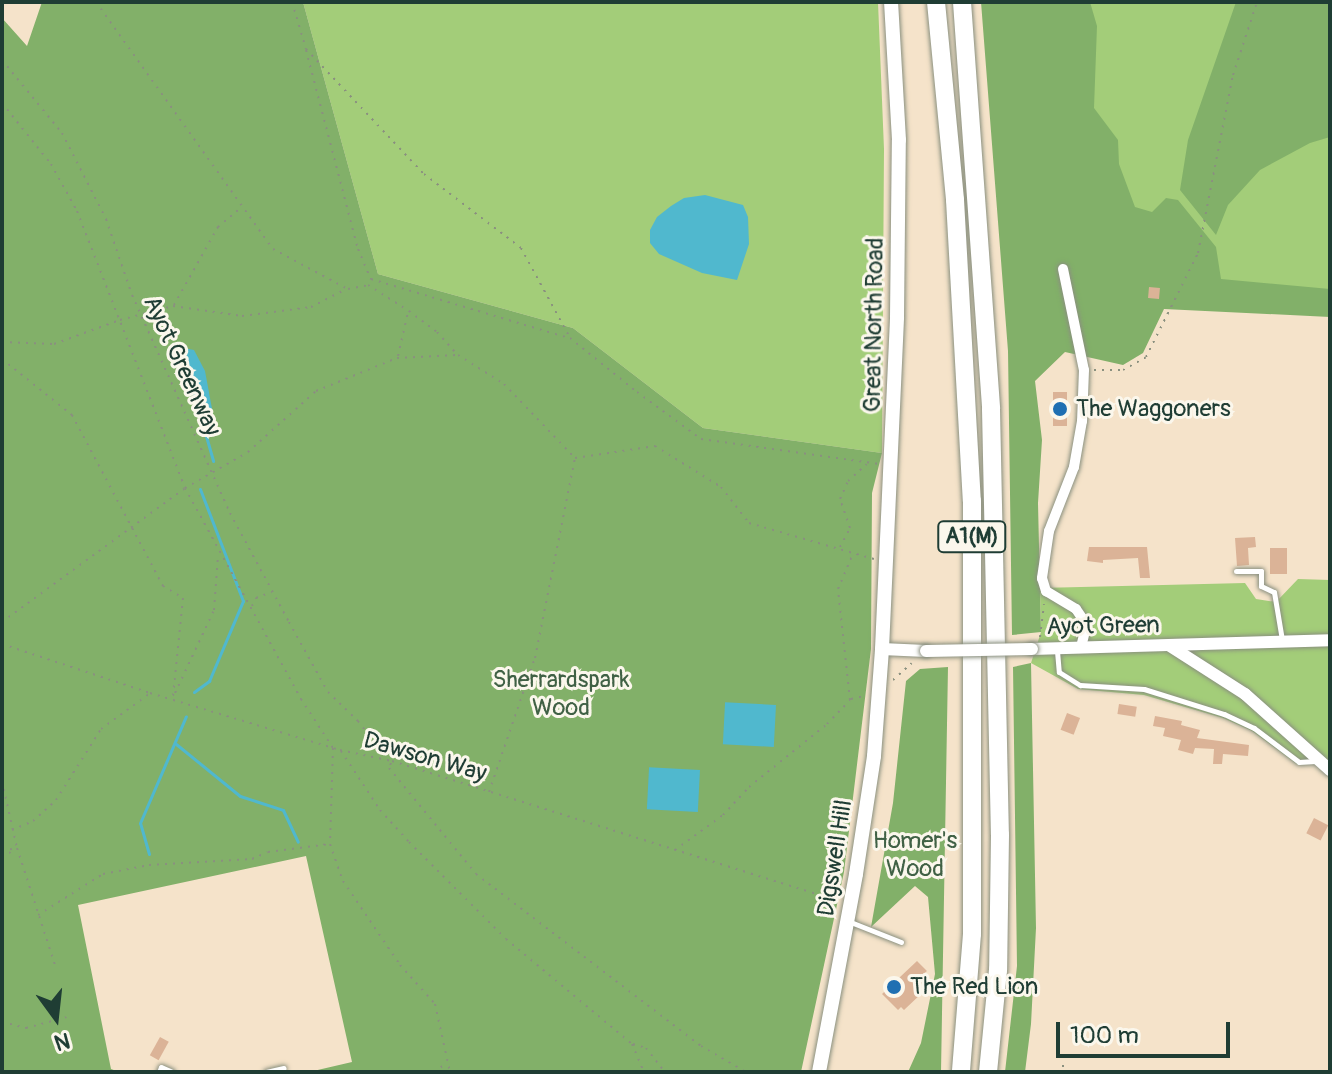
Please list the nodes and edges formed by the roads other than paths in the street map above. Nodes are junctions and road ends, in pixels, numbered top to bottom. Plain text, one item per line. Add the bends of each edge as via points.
1 (891, 2) edge
2 (936, 2) edge
3 (962, 2) edge
4 (1063, 269) dead end
5 (1236, 571) dead end
6 (1330, 640) edge
7 (1282, 641) junction
8 (1170, 646) junction
9 (1081, 647) junction
10 (882, 649) junction
11 (1057, 649) junction
12 (1320, 760) junction
13 (1330, 770) edge
14 (848, 921) junction
15 (901, 942) dead end
16 (284, 1068) dead end
17 (159, 1072) edge
18 (172, 1072) edge
19 (266, 1072) edge
20 (819, 1072) edge
21 (961, 1072) edge
22 (988, 1072) edge

1 - 10 main road, Great North Road via 899,140 897,317
2 - 21 highway, A1(M) via 955,200 972,501 972,934
3 - 22 highway, A1(M) via 986,316 996,632 998,970
4 - 9 street via 1084,370 1082,421 1074,467 1049,531 1042,578 1046,591 1082,618
5 - 7 lane via 1261,571 1261,586 1274,592
6 - 7 street
7 - 8 street
8 - 9 street, Ayot Green
8 - 12 street, Ayot Green via 1245,694
9 - 11 street, Ayot Green
10 - 11 street, Ayot Green, bridge
10 - 14 main road, Digswell Hill via 874,756
11 - 12 lane via 1059,672 1080,685 1144,689 1224,714 1254,728 1299,762
12 - 13 street, Ayot Green
14 - 15 lane
14 - 20 main road, Digswell Hill
16 - 19 lane
17 - 18 lane via 161,1067

